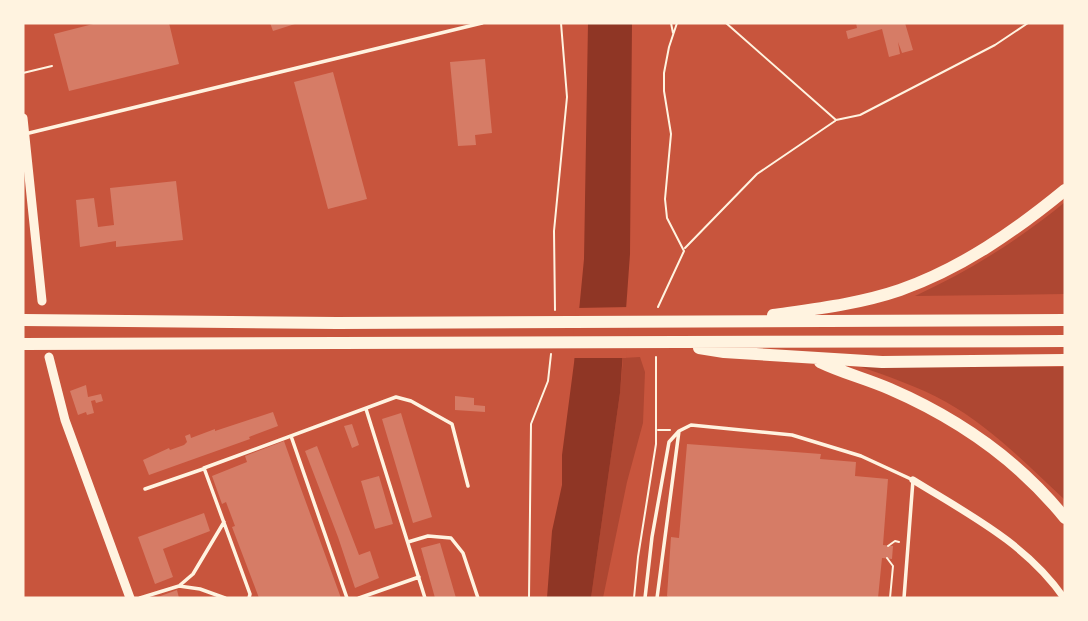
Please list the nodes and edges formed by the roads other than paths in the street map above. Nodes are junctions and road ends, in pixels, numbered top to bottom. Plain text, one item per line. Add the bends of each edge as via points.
1 (482, 23) edge
2 (23, 118) edge
3 (24, 134) edge
4 (1065, 190) edge
5 (42, 301) dead end
6 (23, 320) edge
7 (1065, 320) edge
8 (731, 321) junction
9 (1065, 341) edge
10 (664, 342) junction
11 (26, 344) edge
12 (50, 356) dead end
13 (813, 359) junction
14 (1065, 360) edge
15 (366, 409) junction
16 (679, 431) junction
17 (291, 436) junction
18 (204, 468) junction
19 (913, 480) junction
20 (468, 486) dead end
21 (145, 489) dead end
22 (1065, 518) edge
23 (224, 522) junction
24 (408, 542) junction
25 (419, 577) junction
26 (180, 586) junction
27 (130, 598) edge
28 (140, 598) edge
29 (225, 598) edge
30 (250, 598) edge
31 (347, 598) edge
32 (359, 598) edge
33 (425, 598) edge
34 (478, 598) edge
35 (645, 598) edge
36 (657, 598) edge
37 (904, 598) edge
38 (1064, 598) edge

1 - 3 lane
2 - 3 street
3 - 5 street
4 - 8 highway via 990,246 930,278 850,303
6 - 8 highway
7 - 8 highway
9 - 10 highway
10 - 11 highway
10 - 13 highway
12 - 27 street via 65,420
13 - 14 highway
13 - 22 highway via 913,400 960,426 1024,474
15 - 17 lane
15 - 20 lane via 397,397 452,424
15 - 24 lane
16 - 19 lane via 691,425 792,435 861,456
16 - 35 lane via 669,442
16 - 36 lane
17 - 18 lane
17 - 31 lane
18 - 21 lane
18 - 23 lane
19 - 37 lane
19 - 38 street via 1018,547 1049,576
23 - 26 lane via 193,574
23 - 30 lane
24 - 25 lane
24 - 34 lane via 428,536 451,538 463,553
25 - 32 lane
25 - 33 lane
26 - 28 lane
26 - 29 lane

